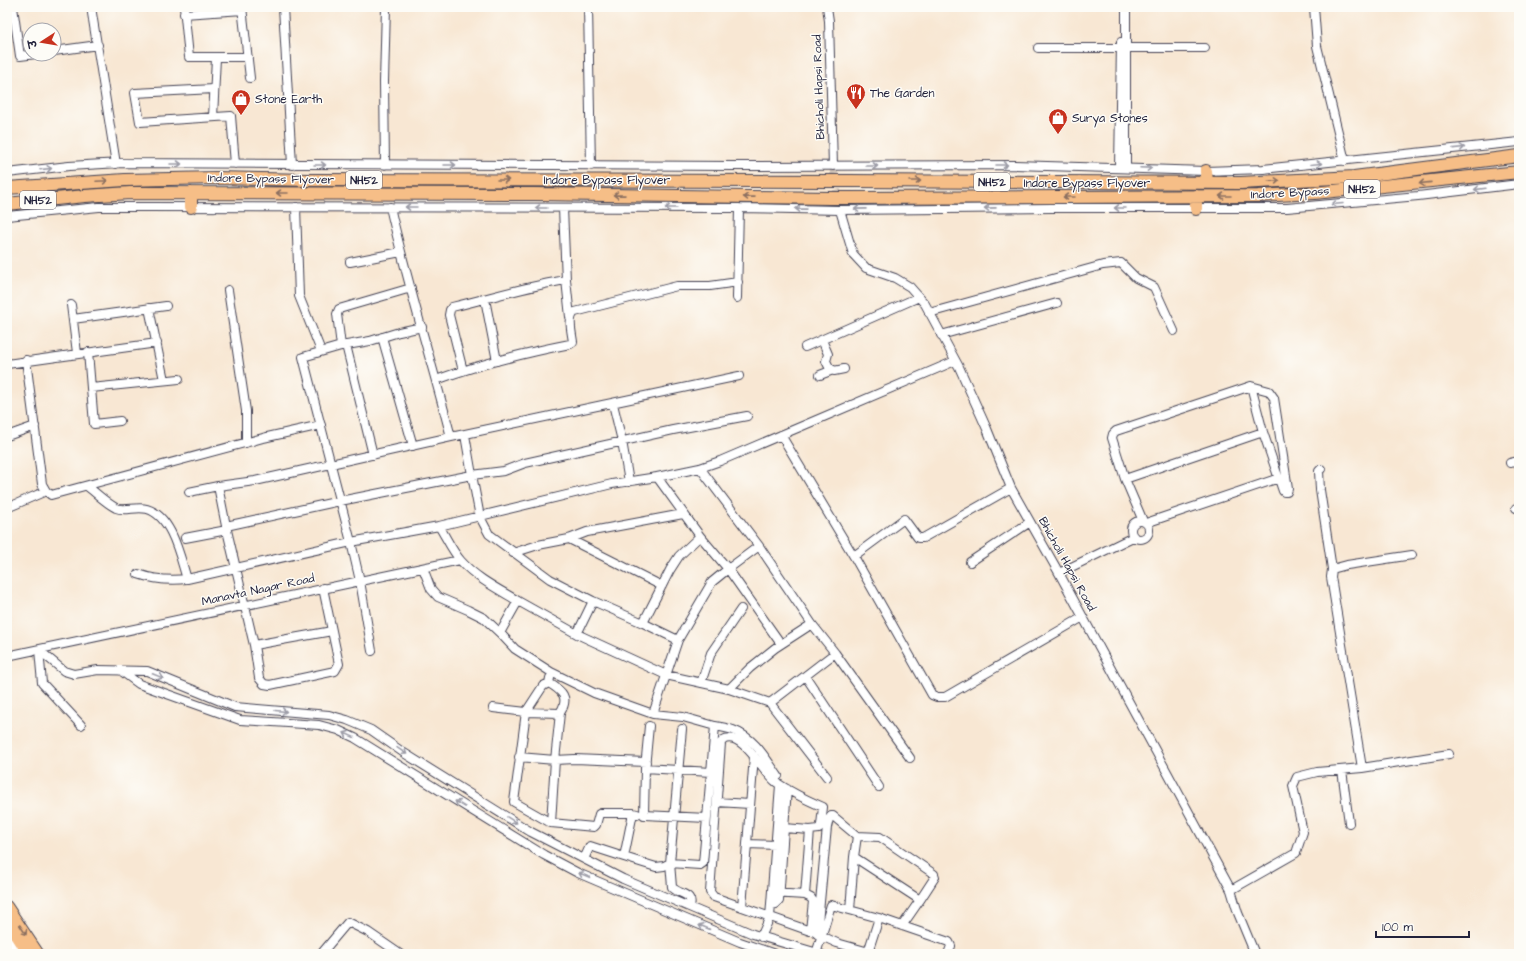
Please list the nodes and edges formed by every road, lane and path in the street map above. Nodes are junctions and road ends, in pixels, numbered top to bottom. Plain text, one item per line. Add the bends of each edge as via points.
1 (12, 7) edge
2 (91, 7) edge
3 (283, 7) edge
4 (386, 7) edge
5 (588, 7) edge
6 (827, 7) edge
7 (1120, 7) edge
8 (1126, 7) edge
9 (1314, 7) edge
10 (243, 8) edge
11 (184, 11) edge
12 (98, 45) junction
13 (1038, 48) dead end
14 (1123, 48) junction
15 (1205, 48) dead end
16 (62, 50) edge
17 (22, 56) edge
18 (248, 57) junction
19 (216, 58) junction
20 (250, 78) dead end
21 (214, 89) junction
22 (213, 117) junction
23 (1519, 142) edge
24 (1519, 156) edge
25 (1345, 161) junction
26 (116, 164) junction
27 (235, 164) junction
28 (292, 165) junction
29 (385, 165) junction
30 (591, 166) junction
31 (833, 166) junction
32 (1122, 168) junction
33 (1206, 171) junction
34 (1519, 172) edge
35 (7, 173) edge
36 (1207, 183) junction
37 (1519, 184) edge
38 (7, 188) edge
39 (191, 193) junction
40 (1200, 196) junction
41 (7, 204) edge
42 (191, 207) junction
43 (296, 207) junction
44 (390, 207) junction
45 (563, 208) junction
46 (739, 208) junction
47 (1196, 209) junction
48 (840, 210) junction
49 (7, 216) edge
50 (401, 252) junction
51 (350, 262) dead end
52 (566, 280) junction
53 (738, 282) junction
54 (411, 288) junction
55 (228, 290) dead end
56 (737, 298) dead end
57 (919, 298) junction
58 (485, 299) junction
59 (1056, 303) dead end
60 (71, 305) dead end
61 (166, 306) dead end
62 (149, 308) junction
63 (929, 313) junction
64 (570, 316) junction
65 (73, 319) junction
66 (422, 327) junction
67 (1174, 331) dead end
68 (941, 335) junction
69 (382, 337) junction
70 (822, 340) junction
71 (156, 343) junction
72 (344, 345) junction
73 (805, 347) dead end
74 (321, 351) junction
75 (88, 352) junction
76 (77, 353) junction
77 (26, 360) junction
78 (497, 361) junction
79 (955, 361) junction
80 (7, 364) edge
81 (844, 368) dead end
82 (833, 370) junction
83 (463, 371) junction
84 (820, 374) dead end
85 (739, 376) dead end
86 (179, 379) dead end
87 (164, 380) junction
88 (436, 380) junction
89 (1251, 386) junction
90 (90, 388) junction
91 (613, 404) junction
92 (747, 416) dead end
93 (120, 421) dead end
94 (320, 425) junction
95 (35, 426) junction
96 (1263, 432) junction
97 (465, 435) junction
98 (781, 435) junction
99 (7, 436) edge
100 (451, 437) junction
101 (622, 441) junction
102 (246, 443) junction
103 (413, 446) junction
104 (373, 455) junction
105 (1519, 461) edge
106 (1510, 463) dead end
107 (330, 465) junction
108 (700, 468) junction
109 (1321, 469) dead end
110 (472, 475) junction
111 (657, 477) junction
112 (1279, 478) junction
113 (1125, 479) junction
114 (628, 482) junction
115 (87, 486) junction
116 (218, 486) junction
117 (1011, 488) junction
118 (46, 491) junction
119 (189, 492) dead end
120 (340, 501) junction
121 (7, 508) edge
122 (682, 514) junction
123 (480, 517) junction
124 (1030, 522) junction
125 (1144, 522) junction
126 (439, 526) junction
127 (226, 528) junction
128 (700, 536) junction
129 (1134, 537) junction
130 (185, 538) dead end
131 (569, 540) junction
132 (351, 542) junction
133 (759, 546) junction
134 (513, 553) junction
135 (1412, 555) dead end
136 (854, 556) junction
137 (460, 560) junction
138 (970, 562) dead end
139 (236, 568) junction
140 (423, 568) junction
141 (728, 569) junction
142 (1332, 569) junction
143 (1059, 573) junction
144 (138, 574) dead end
145 (187, 579) junction
146 (360, 581) junction
147 (662, 586) junction
148 (323, 588) junction
149 (518, 601) junction
150 (594, 601) junction
151 (245, 605) junction
152 (741, 610) dead end
153 (1083, 617) junction
154 (643, 623) junction
155 (812, 624) junction
156 (332, 631) junction
157 (500, 633) junction
158 (577, 634) junction
159 (678, 640) junction
160 (781, 644) junction
161 (254, 645) junction
162 (39, 650) junction
163 (372, 651) dead end
164 (835, 653) junction
165 (7, 656) edge
166 (119, 670) junction
167 (552, 672) junction
168 (666, 675) junction
169 (806, 677) junction
170 (549, 683) junction
171 (700, 683) junction
172 (730, 689) junction
173 (770, 703) junction
174 (493, 708) dead end
175 (526, 712) junction
176 (560, 713) junction
177 (653, 714) junction
178 (81, 724) dead end
179 (649, 726) dead end
180 (715, 726) junction
181 (682, 729) dead end
182 (1449, 754) dead end
183 (754, 756) junction
184 (519, 757) junction
185 (910, 758) dead end
186 (555, 760) junction
187 (646, 765) junction
188 (1362, 768) junction
189 (679, 770) junction
190 (1342, 770) junction
191 (711, 772) junction
192 (827, 777) dead end
193 (782, 783) junction
194 (880, 787) dead end
195 (717, 802) junction
196 (750, 804) junction
197 (633, 813) junction
198 (644, 815) junction
199 (675, 816) junction
200 (707, 818) junction
201 (551, 823) junction
202 (1349, 823) dead end
203 (784, 828) junction
204 (810, 830) junction
205 (857, 836) junction
206 (747, 844) junction
207 (775, 845) junction
208 (624, 857) junction
209 (854, 857) junction
210 (584, 859) junction
211 (670, 863) junction
212 (1231, 890) junction
213 (776, 893) junction
214 (805, 895) junction
215 (920, 900) junction
216 (7, 906) edge
217 (690, 907) junction
218 (742, 907) junction
219 (850, 910) junction
220 (770, 917) junction
221 (879, 918) junction
222 (7, 923) edge
223 (902, 926) junction
224 (822, 936) junction
225 (761, 937) junction
226 (7, 938) edge
227 (872, 953) edge
228 (17, 954) edge
229 (27, 954) edge
230 (39, 954) edge
231 (321, 954) edge
232 (400, 954) edge
233 (776, 954) edge
234 (818, 954) edge
235 (948, 954) edge
236 (1255, 954) edge

1 - 17 street via 20,56
2 - 12 street
3 - 28 street
4 - 29 street
5 - 30 street
6 - 31 street, Bhicholi Hapsi Road
7 - 14 street
8 - 14 street
9 - 25 street via 1317,46
10 - 11 street
10 - 18 street
11 - 19 street via 189,57
12 - 16 street
12 - 26 street
13 - 14 street
14 - 15 street
14 - 32 street
18 - 19 street
18 - 20 street
19 - 21 street
21 - 22 street
21 - 22 street via 135,93 140,122
22 - 27 street via 231,116
25 -> 23 street
36 -> 24 highway, Indore Bypass / NH52 via 1354,177
33 -> 25 street via 1254,170
26 -> 27 street
35 -> 26 street
27 - 28 street
28 -> 29 street
29 -> 30 street
30 - 31 street
31 -> 32 street via 1015,165
32 -> 33 street
33 - 36 highway
34 -> 40 highway, Indore Bypass / NH52 via 1314,193
38 -> 36 highway, Indore Bypass Flyover / NH52, bridge via 216,178
37 -> 47 street via 1287,208
40 -> 39 highway, Indore Bypass Flyover / NH52, bridge via 843,198
39 - 41 highway, Indore Bypass Flyover / NH52 via 130,193
39 - 42 highway
40 - 47 highway
42 - 43 street
42 - 49 street via 99,207
43 - 44 street
43 - 74 street via 299,296
45 -> 44 street
44 - 50 street
46 -> 45 street
45 - 52 street
48 -> 46 street
46 - 53 street
47 -> 48 street
48 - 57 street, Bhicholi Hapsi Road via 853,254 866,268 895,278 910,287
50 - 51 street
50 - 54 street
52 - 58 street via 535,285
52 - 64 street
53 - 56 street
53 - 64 street via 710,286 676,286 575,312
54 - 66 street
54 - 72 street via 338,309
55 - 102 street via 246,411
57 - 63 street, Bhicholi Hapsi Road
57 - 70 street
58 - 78 street
58 - 83 street via 452,307 450,310 449,315
59 - 68 street
60 - 65 street
61 - 62 street
62 - 65 street
62 - 71 street
63 - 67 street via 1103,265 1121,263 1136,278 1154,287
63 - 68 street, Bhicholi Hapsi Road
64 - 78 street via 573,342 570,344
65 - 76 street
66 - 69 street
66 - 88 street
68 - 79 street, Bhicholi Hapsi Road
69 - 72 street
69 - 103 street
70 - 73 street
70 - 82 street via 828,354 826,362
71 - 75 street
71 - 87 street
72 - 74 street
72 - 104 street
74 - 94 street via 304,357
75 - 76 street
75 - 90 street
76 - 77 street
77 - 80 street
77 - 95 street
78 - 83 street
79 - 98 street
79 - 117 street, Bhicholi Hapsi Road
81 - 82 street via 834,372
82 - 84 street
83 - 88 street
85 - 91 street
86 - 87 street
87 - 90 street
88 - 100 street
89 - 96 street
89 - 112 street via 1269,391 1274,398 1287,492 1283,491
89 - 113 street via 1116,431 1112,438
90 - 93 street via 94,424
91 - 97 street
91 - 101 street
92 - 101 street
94 - 102 street
94 - 107 street
95 - 99 street
95 - 118 street via 42,484
96 - 112 street
96 - 113 street
97 - 100 street
97 - 110 street
98 - 108 street
98 - 136 street
100 - 103 street
101 - 110 street via 525,463 504,471
101 - 114 street
102 - 115 street
103 - 104 street
104 - 107 street
105 - 106 street
107 - 116 street via 255,482
107 - 120 street
108 - 111 street
108 - 133 street
109 - 142 street via 1320,490
110 - 120 street
110 - 123 street
111 - 114 street
111 - 122 street
112 - 125 street
113 - 125 street
114 - 123 street
115 - 118 street via 51,495
115 - 145 street via 117,508 123,510 136,507 149,510 165,522 177,544
116 - 119 street
116 - 127 street
117 - 124 street, Bhicholi Hapsi Road
117 - 136 street via 923,538 918,538 904,519
118 - 121 street
120 - 127 street
120 - 132 street
122 - 128 street
122 - 131 street via 587,532
123 - 126 street
123 - 134 street via 489,534
124 - 138 street
124 - 143 street, Bhicholi Hapsi Road
125 - 129 street via 1135,522 1131,526
125 - 129 street via 1149,531 1147,536 1139,540
126 - 132 street
126 - 137 street
127 - 130 street
127 - 139 street
128 - 141 street
128 - 147 street via 679,556
129 - 143 street
131 - 134 street via 538,545
131 - 147 street
132 - 139 street
132 - 146 street
133 - 141 street
133 - 155 street
134 - 150 street via 550,579
135 - 142 street
136 - 153 street via 932,695 937,698 945,697
137 - 140 street, Manavta Nagar Road
137 - 149 street via 476,575
139 - 145 street
139 - 151 street
140 - 146 street, Manavta Nagar Road
140 - 157 street via 431,589 438,597 484,618
141 - 159 street via 712,582
141 - 160 street
142 - 188 street via 1331,577
143 - 153 street, Bhicholi Hapsi Road
144 - 145 street via 171,581
146 - 148 street, Manavta Nagar Road
146 - 163 street
147 - 154 street
148 - 151 street, Manavta Nagar Road
148 - 156 street
149 - 157 street
149 - 158 street
150 - 154 street
150 - 158 street
151 - 161 street
151 - 162 street, Manavta Nagar Road
152 - 171 street via 711,653
153 - 212 street, Bhicholi Hapsi Road
154 - 159 street
155 - 160 street
155 - 164 street
156 - 161 street
156 - 161 street via 339,664 335,671 270,685 264,684 259,678
157 - 167 street via 516,649
158 - 168 street
159 - 168 street
160 - 172 street via 750,668
162 - 165 street, Manavta Nagar Road
162 - 166 street via 64,671 74,674
162 - 178 street via 42,683
164 - 169 street
164 - 185 street
166 -> 210 street via 147,671 235,707 329,715 347,720 371,730 531,832
233 -> 166 street via 740,942 578,873 338,730 319,725 240,720 139,684
167 - 170 street
167 - 177 street via 594,693
168 - 171 street
168 - 177 street
169 - 173 street
169 - 194 street
170 - 175 street via 543,686
170 - 176 street via 561,690 565,699
171 - 172 street
172 - 173 street
173 - 192 street
174 - 175 street
175 - 176 street
175 - 184 street
176 - 186 street
177 - 180 street via 683,717
179 - 187 street
180 - 191 street
180 - 193 street via 746,736 760,750
181 - 189 street
182 - 188 street
183 - 193 street via 769,776
183 - 195 street via 742,744 730,738 723,740
183 - 196 street
184 - 186 street
184 - 201 street via 514,802
186 - 187 street via 575,759
186 - 201 street
187 - 189 street
187 - 198 street
188 - 190 street
189 - 191 street
189 - 199 street
190 - 202 street
190 - 212 street via 1297,777 1294,786 1303,832 1296,853
191 - 200 street
193 - 203 street
193 - 204 street via 823,807 819,829
193 - 207 street
195 - 196 street
195 - 218 street via 710,892 714,897
196 - 206 street
197 - 198 street
197 - 201 street via 601,813 594,827
197 - 208 street
198 - 199 street
199 - 200 street
199 - 211 street
200 - 211 street via 703,864
203 - 204 street
203 - 213 street
204 - 214 street
205 - 209 street
205 - 215 street via 880,837 935,875
205 - 224 street via 833,816 829,819 817,934
206 - 207 street
206 - 218 street
207 - 213 street
208 - 210 street via 590,846
208 - 211 street via 656,867
209 - 215 street
209 - 219 street
210 - 217 street via 623,879
211 - 217 street via 672,887 690,898
212 - 236 street, Bhicholi Hapsi Road
213 - 214 street
213 - 220 street
214 - 220 street via 813,900 810,931
215 - 223 street
216 -> 230 main road
217 - 225 street
218 - 220 street
219 - 221 street
219 - 224 street via 831,905
220 - 225 street
221 - 223 street
221 - 227 street
222 - 229 main road
223 - 235 street via 951,942
224 - 227 street via 837,944
224 - 234 street
225 - 234 street
226 - 228 street
231 - 232 street via 348,922

